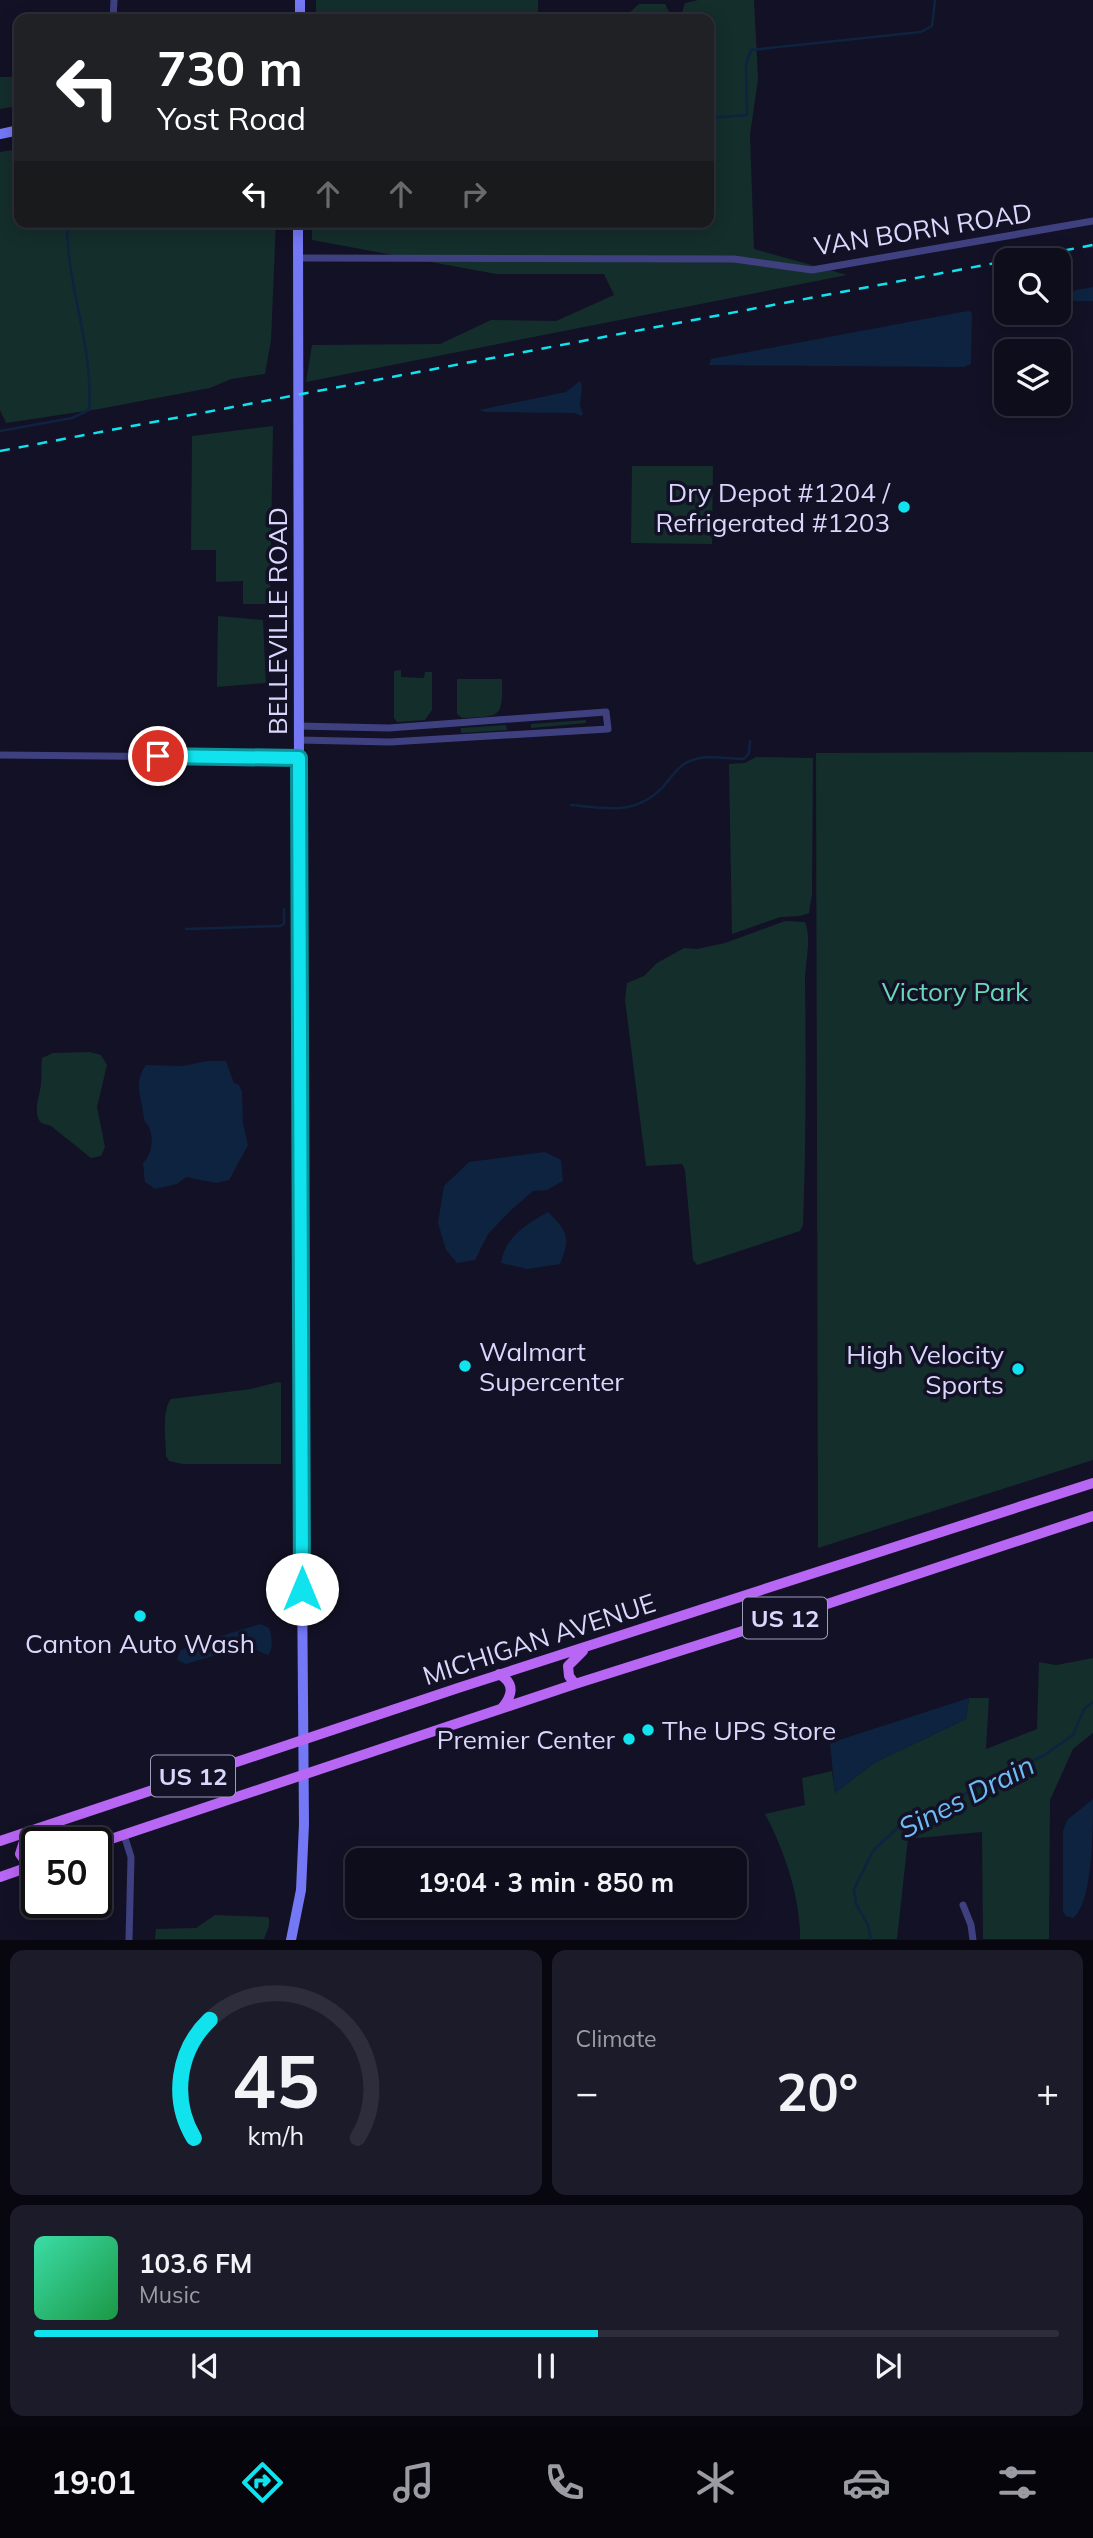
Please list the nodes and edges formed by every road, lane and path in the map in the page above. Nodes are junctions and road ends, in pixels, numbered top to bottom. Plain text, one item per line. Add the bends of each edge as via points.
1 (1093, 221) edge
2 (298, 228) edge
3 (298, 258) junction
4 (514, 719) junction
5 (443, 724) junction
6 (298, 726) junction
7 (389, 728) junction
8 (516, 734) junction
9 (444, 738) junction
10 (298, 740) junction
11 (390, 741) junction
12 (0, 755) edge
13 (299, 758) junction
14 (1093, 1483) edge
15 (1093, 1510) edge
16 (1093, 1516) edge
17 (1076, 1522) junction
18 (588, 1647) junction
19 (499, 1674) junction
20 (575, 1684) junction
21 (500, 1710) junction
22 (303, 1739) junction
23 (304, 1776) junction
24 (42, 1827) edge
25 (21, 1834) edge
26 (124, 1835) junction
27 (112, 1839) edge
28 (0, 1841) edge
29 (21, 1869) edge
30 (0, 1877) edge
31 (963, 1905) dead end
32 (129, 1940) edge
33 (291, 1940) edge
34 (973, 1940) edge

1 - 3 street, VAN BORN ROAD via 812,270 734,259
2 - 3 main road, BELLEVILLE ROAD
3 - 6 main road, BELLEVILLE ROAD
4 - 5 street
4 - 8 street
4 - 8 street via 606,712 608,729
5 - 7 street
5 - 9 street
6 - 7 street
6 - 10 main road, BELLEVILLE ROAD
7 - 11 street
8 - 9 street
9 - 11 street
10 - 11 street
10 - 13 main road, BELLEVILLE ROAD
12 - 13 street
13 - 22 main road, BELLEVILLE ROAD
14 - 18 main road, MICHIGAN AVENUE / US 12
15 - 17 main road via 1080,1514
16 - 17 main road, MICHIGAN AVENUE / US 12
17 - 20 main road, MICHIGAN AVENUE / US 12
18 - 19 main road, MICHIGAN AVENUE / US 12
18 - 20 main road via 569,1663 569,1676
19 - 21 main road via 512,1692
19 - 22 main road, MICHIGAN AVENUE / US 12
20 - 21 main road, MICHIGAN AVENUE / US 12
21 - 23 main road, MICHIGAN AVENUE / US 12
22 - 23 main road, BELLEVILLE ROAD
22 - 24 main road, MICHIGAN AVENUE / US 12
23 - 26 main road, MICHIGAN AVENUE / US 12
23 - 33 main road, BELLEVILLE ROAD via 304,1857
25 - 28 main road, MICHIGAN AVENUE / US 12
26 - 27 main road, MICHIGAN AVENUE / US 12
26 - 32 street via 131,1857
29 - 30 main road
31 - 34 street

